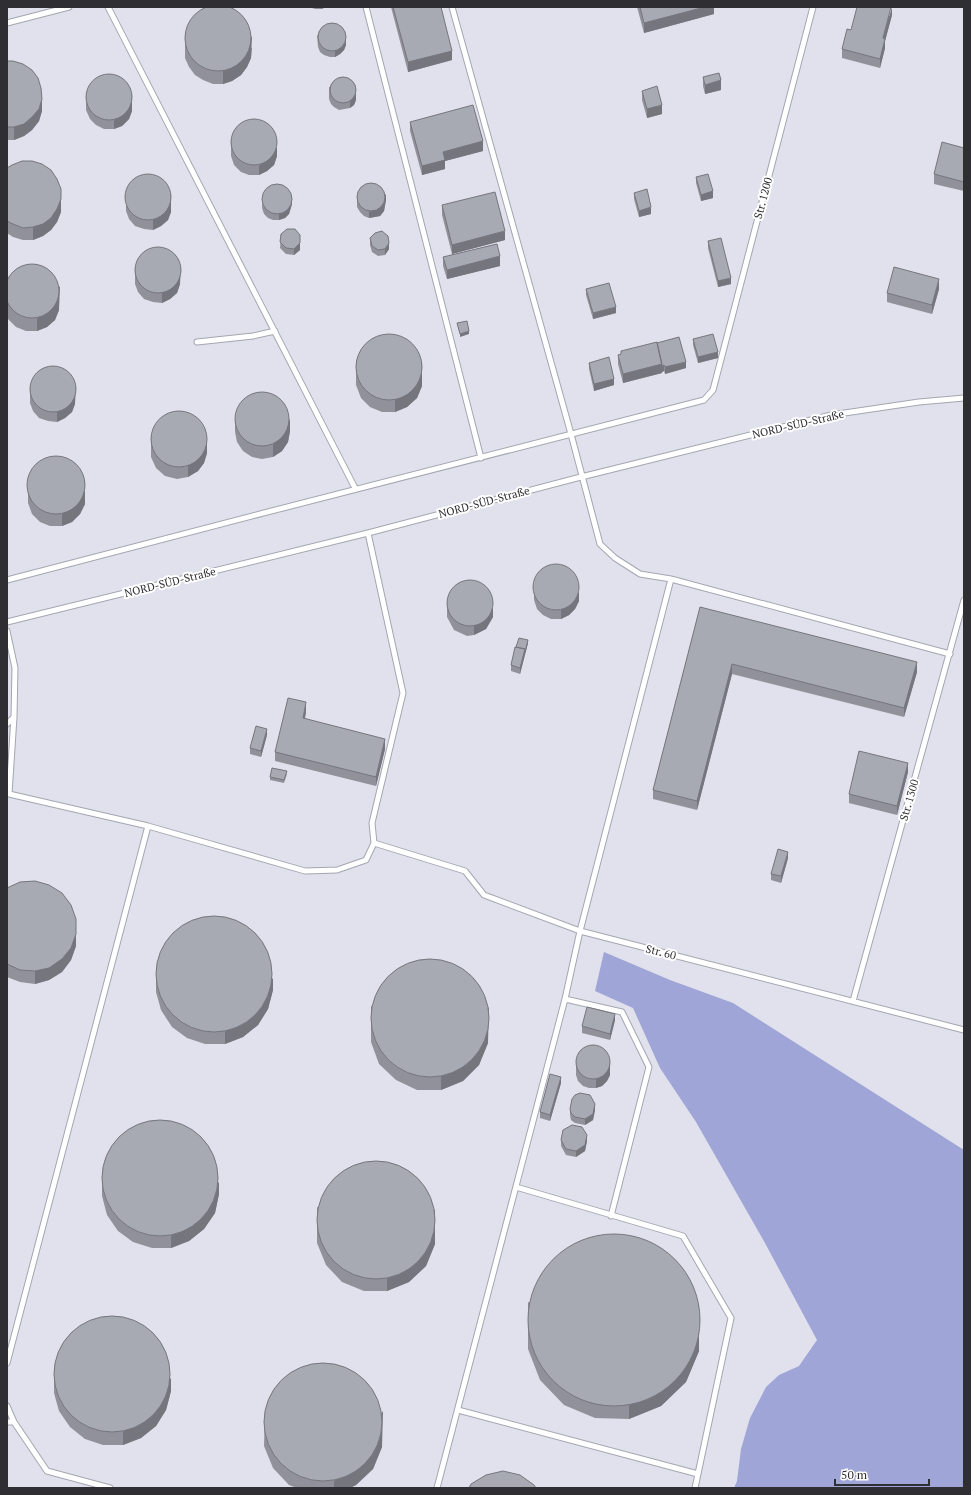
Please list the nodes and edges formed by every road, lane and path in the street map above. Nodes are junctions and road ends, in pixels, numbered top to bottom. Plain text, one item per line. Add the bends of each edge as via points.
1 (69, 7) edge
2 (108, 7) edge
3 (366, 7) edge
4 (452, 7) edge
5 (813, 7) edge
6 (7, 23) edge
7 (275, 331) junction
8 (197, 342) dead end
9 (964, 398) edge
10 (571, 434) junction
11 (481, 458) junction
12 (582, 477) junction
13 (355, 488) junction
14 (368, 533) junction
15 (671, 578) junction
16 (7, 580) edge
17 (964, 600) edge
18 (7, 622) edge
19 (7, 631) edge
20 (950, 654) junction
21 (14, 717) junction
22 (7, 724) edge
23 (148, 826) junction
24 (374, 843) junction
25 (580, 931) junction
26 (565, 1000) junction
27 (853, 1001) junction
28 (964, 1030) edge
29 (516, 1187) junction
30 (612, 1216) junction
31 (7, 1363) edge
32 (7, 1406) edge
33 (458, 1410) junction
34 (7, 1422) edge
35 (14, 1422) junction
36 (698, 1474) junction
37 (110, 1488) edge
38 (437, 1488) edge
39 (695, 1488) edge

1 - 6 lane
2 - 7 lane
3 - 11 lane
4 - 10 lane
5 - 10 lane, Str. 1200 via 713,390 704,400
7 - 8 lane
7 - 13 lane
9 - 12 lane, NORD-SÜD-Straße via 831,414
10 - 11 lane
10 - 12 lane
11 - 13 lane
12 - 14 lane, NORD-SÜD-Straße
12 - 15 lane via 600,544 615,558 640,574
13 - 16 lane
14 - 18 lane, NORD-SÜD-Straße
14 - 24 lane via 403,693 372,823
15 - 20 lane
15 - 25 lane
17 - 20 lane, Str. 1300
19 - 21 lane via 15,668
20 - 27 lane, Str. 1300
21 - 22 lane
21 - 23 lane via 9,794
23 - 24 lane via 305,871 337,870 366,860
23 - 31 lane
24 - 25 lane, Str. 60 via 465,871 484,895
25 - 26 lane
25 - 27 lane, Str. 60
26 - 29 lane
26 - 30 lane via 622,1012 649,1067
27 - 28 lane, Str. 60
29 - 30 lane
29 - 33 lane
30 - 36 lane via 683,1236 731,1318
32 - 35 lane
33 - 36 lane
33 - 38 lane
34 - 35 lane
35 - 37 lane via 47,1471
36 - 39 lane

